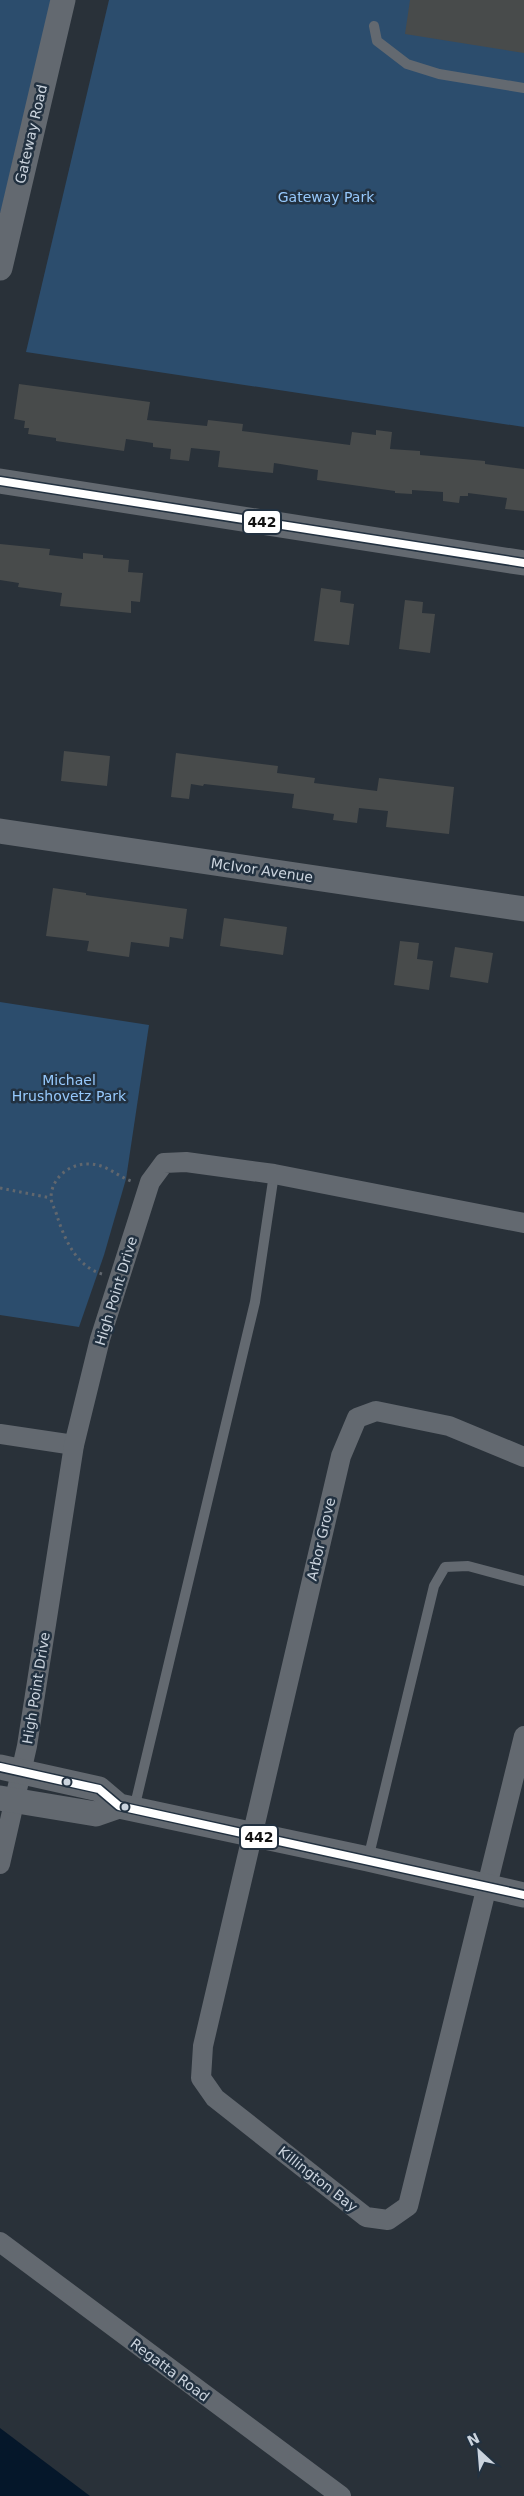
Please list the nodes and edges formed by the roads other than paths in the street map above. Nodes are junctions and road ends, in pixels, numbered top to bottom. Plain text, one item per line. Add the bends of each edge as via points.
1 (63, 0) edge
2 (374, 26) dead end
3 (524, 88) edge
4 (0, 268) edge
5 (0, 480) edge
6 (524, 563) edge
7 (0, 831) edge
8 (524, 908) edge
9 (274, 1174) junction
10 (524, 1223) edge
11 (0, 1434) edge
12 (74, 1445) junction
13 (524, 1456) edge
14 (524, 1581) edge
15 (524, 1736) edge
16 (520, 1765) edge
17 (11, 1784) edge
18 (127, 1807) junction
19 (251, 1834) junction
20 (368, 1859) junction
21 (0, 1864) edge
22 (486, 1886) junction
23 (524, 1895) edge
24 (0, 2242) edge
25 (341, 2496) edge

1 - 4 street, Gateway Road
2 - 3 lane via 377,41 407,64 438,74
5 - 6 street
7 - 8 street, McIvor Avenue
9 - 10 street, High Point Drive
9 - 12 street, High Point Drive via 186,1162 164,1163 148,1187 100,1339
9 - 18 lane via 255,1302
11 - 12 street
12 - 17 street, High Point Drive
13 - 19 street, Arbor Grove via 449,1426 376,1411 357,1418 341,1456
14 - 20 lane via 468,1566 445,1567 434,1586
15 - 16 street, Killington Bay
16 - 22 street, Killington Bay
17 - 18 street via 96,1814
17 - 21 street
18 - 19 street
19 - 20 street
19 - 22 street, Killington Bay via 203,2046 200,2078 214,2098 366,2217 388,2220 408,2206
20 - 22 street
22 - 23 street
24 - 25 street, Regatta Road

